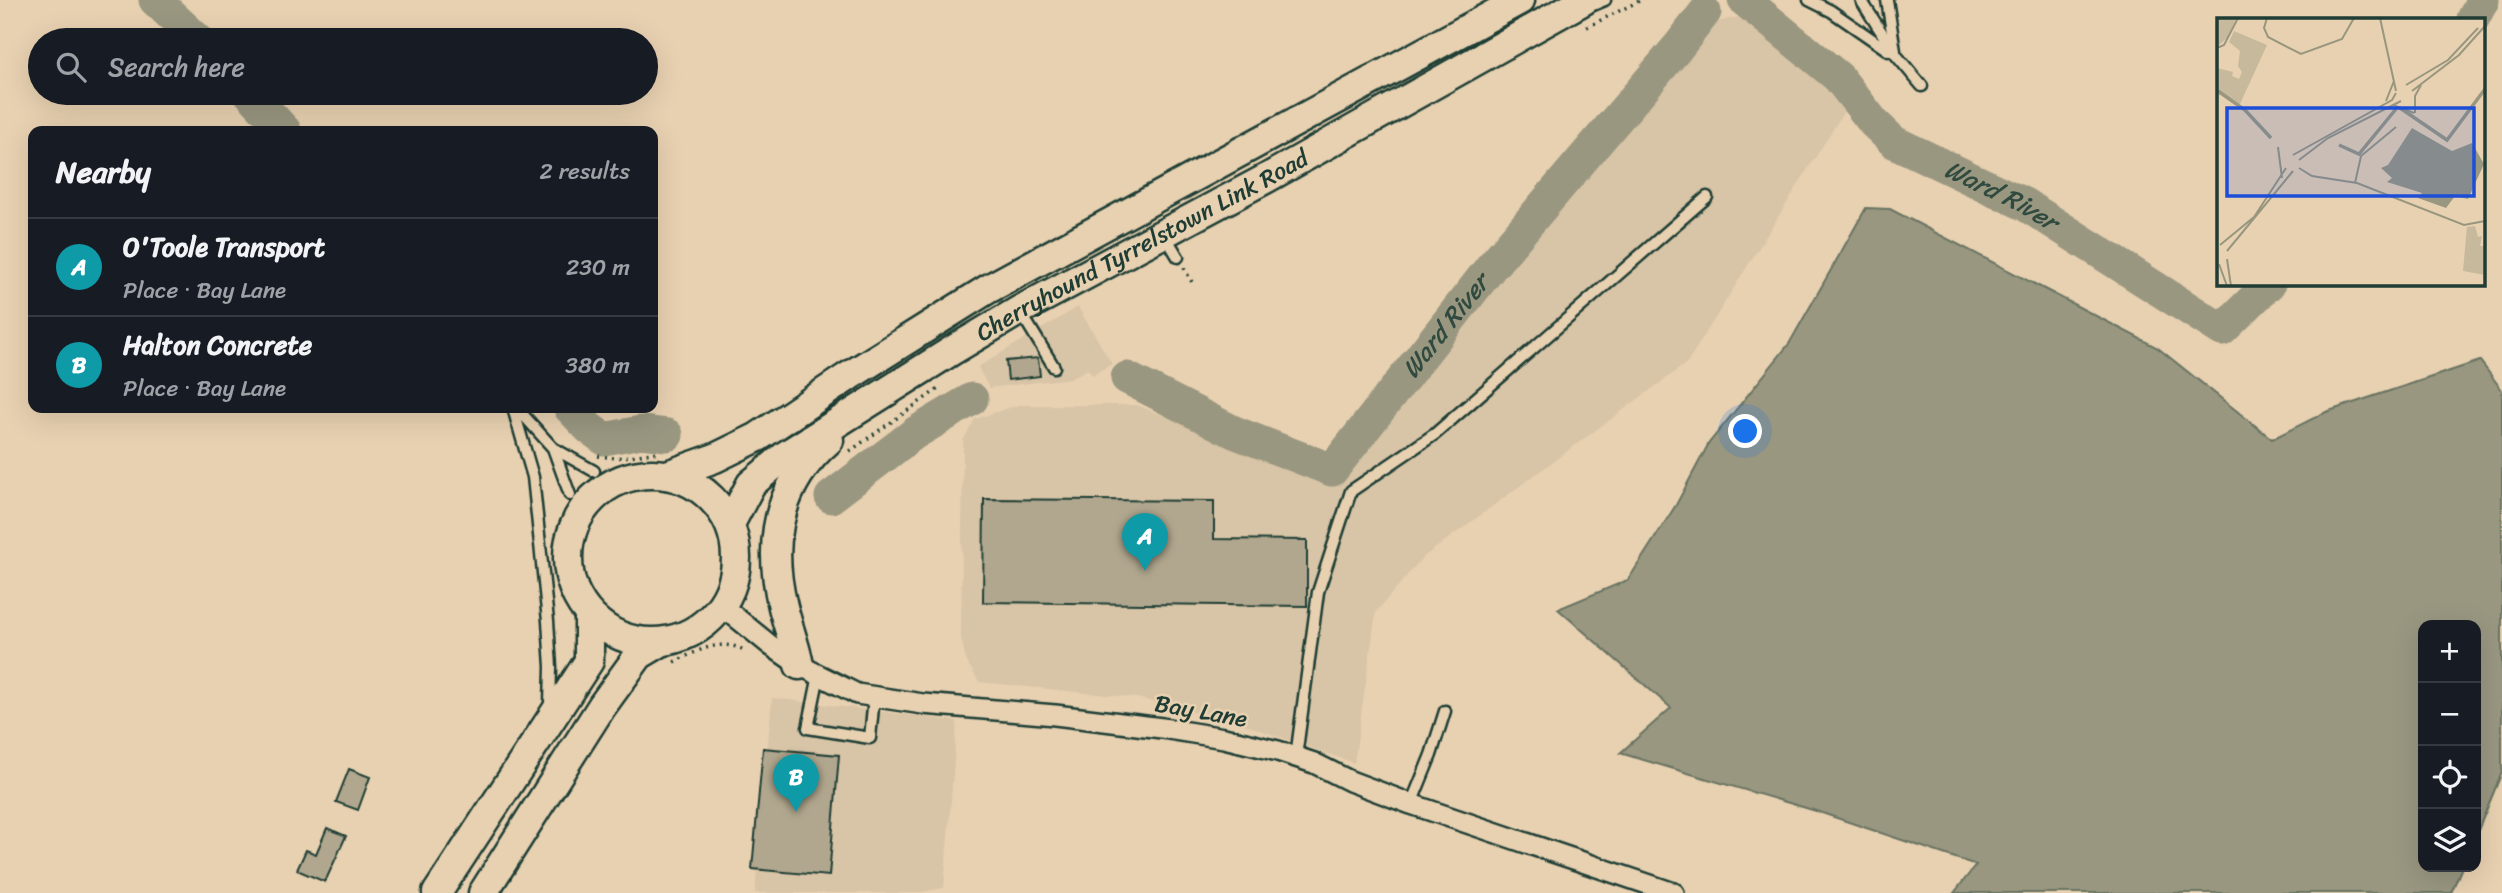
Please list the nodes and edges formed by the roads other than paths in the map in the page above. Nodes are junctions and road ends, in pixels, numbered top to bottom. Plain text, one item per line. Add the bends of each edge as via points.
1 (1512, 0) edge
2 (1520, 0) edge
3 (1584, 0) edge
4 (1605, 0) edge
5 (1809, 0) edge
6 (1861, 0) edge
7 (1887, 0) edge
8 (1483, 19) junction
9 (1517, 38) junction
10 (1896, 55) junction
11 (1922, 86) dead end
12 (1707, 197) dead end
13 (1163, 233) junction
14 (1178, 257) road end
15 (1020, 310) junction
16 (953, 350) junction
17 (1054, 368) dead end
18 (516, 413) edge
19 (520, 413) edge
20 (553, 448) junction
21 (594, 471) dead end
22 (667, 475) junction
23 (570, 495) dead end
24 (730, 524) junction
25 (722, 606) junction
26 (589, 615) junction
27 (663, 654) junction
28 (809, 670) junction
29 (874, 697) junction
30 (1445, 710) dead end
31 (549, 723) junction
32 (1296, 757) junction
33 (1411, 804) junction
34 (437, 893) edge
35 (483, 893) edge
36 (1674, 893) edge

1 - 8 lane
2 - 8 street, Cherryhound Tyrrelstown Link Road
3 - 9 street, Cherryhound Tyrrelstown Link Road
4 - 9 lane
5 - 10 lane
6 - 10 lane
7 - 10 lane
8 - 22 street, Cherryhound Tyrrelstown Link Road via 988,289 758,438
9 - 13 street, Cherryhound Tyrrelstown Link Road
10 - 11 lane
12 - 32 lane via 1435,434 1351,492 1318,592
13 - 14 lane
13 - 15 street, Cherryhound Tyrrelstown Link Road
15 - 16 street, Cherryhound Tyrrelstown Link Road
15 - 17 lane
16 - 24 street, Cherryhound Tyrrelstown Link Road via 786,455 751,484
16 - 28 street via 850,422 817,451 795,480 780,514 775,564 783,607
18 - 31 lane via 533,477 550,644
19 - 20 lane
20 - 21 lane
20 - 23 lane
22 - 24 street via 693,484 715,501
22 - 26 street via 617,481 583,510 570,541 569,575
24 - 25 street via 737,552 734,580
25 - 27 street via 706,624
25 - 28 street, Bay Lane
26 - 27 street via 604,628
26 - 31 street via 589,661
27 - 35 street via 639,655
28 - 29 street, Bay Lane via 857,694
28 - 29 lane via 808,728 870,738
29 - 32 street, Bay Lane via 1162,728
30 - 33 lane
31 - 34 street
32 - 33 street, Bay Lane
33 - 36 street, Bay Lane

